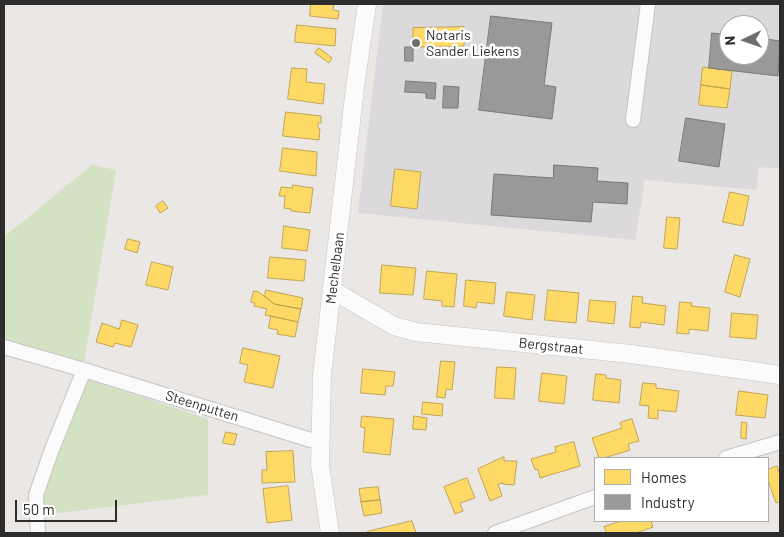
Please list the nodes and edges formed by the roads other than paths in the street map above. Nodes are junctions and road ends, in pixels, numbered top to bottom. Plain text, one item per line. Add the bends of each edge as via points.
1 (367, 4) edge
2 (648, 4) edge
3 (633, 120) dead end
4 (332, 290) junction
5 (4, 347) edge
6 (84, 370) junction
7 (780, 375) edge
8 (320, 441) junction
9 (780, 442) edge
10 (729, 457) edge
11 (594, 497) edge
12 (38, 533) edge
13 (330, 533) edge
14 (495, 533) edge

1 - 4 street, Mechelbaan
2 - 3 street
4 - 7 street, Bergstraat via 394,326 416,332 631,354
4 - 8 street, Mechelbaan via 322,375
5 - 6 street, Steenputten
6 - 8 street, Steenputten
6 - 12 street via 36,495
8 - 13 street, Mechelbaan via 323,492
9 - 10 street
11 - 14 street

